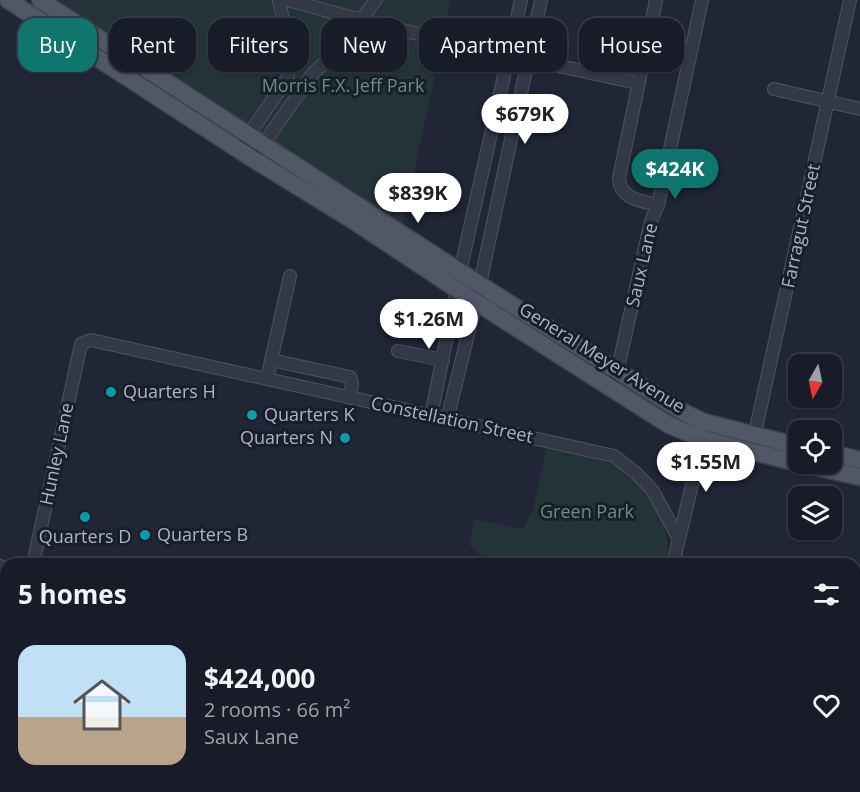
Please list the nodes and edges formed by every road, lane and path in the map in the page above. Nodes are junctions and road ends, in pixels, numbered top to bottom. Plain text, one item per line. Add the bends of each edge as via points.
1 (8, 0) edge
2 (40, 0) edge
3 (279, 0) edge
4 (288, 0) edge
5 (376, 0) edge
6 (521, 0) edge
7 (541, 0) edge
8 (656, 0) edge
9 (702, 0) edge
10 (850, 0) edge
11 (350, 18) edge
12 (362, 18) edge
13 (517, 18) edge
14 (537, 18) edge
15 (321, 66) edge
16 (567, 68) edge
17 (506, 72) edge
18 (525, 72) edge
19 (638, 83) junction
20 (774, 89) dead end
21 (828, 102) junction
22 (860, 109) edge
23 (244, 142) junction
24 (264, 144) junction
25 (253, 159) junction
26 (658, 205) junction
27 (460, 272) junction
28 (290, 276) dead end
29 (480, 285) junction
30 (457, 290) junction
31 (476, 302) junction
32 (81, 344) joint
33 (398, 351) dead end
34 (271, 360) junction
35 (443, 360) junction
36 (618, 372) junction
37 (267, 379) junction
38 (611, 389) junction
39 (350, 398) junction
40 (431, 416) junction
41 (447, 420) junction
42 (703, 439) junction
43 (753, 444) junction
44 (788, 446) edge
45 (842, 456) edge
46 (788, 458) edge
47 (860, 460) edge
48 (842, 473) edge
49 (860, 477) edge
50 (679, 539) junction
51 (34, 558) edge
52 (674, 558) edge

1 - 23 main road, General Meyer Avenue
2 - 23 main road, General Meyer Avenue
3 - 23 street via 291,61 287,79
4 - 11 street
5 - 12 street
6 - 13 street
7 - 14 street
8 - 19 street
9 - 26 street, Saux Lane
10 - 21 street, Farragut Street
15 - 24 street
16 - 19 street
17 - 27 street
18 - 29 street
19 - 26 street via 619,187 633,198
20 - 21 street
21 - 22 street
21 - 43 street, Farragut Street
23 - 24 main road, General Meyer Avenue
23 - 25 main road, General Meyer Avenue
24 - 25 street
24 - 27 main road, General Meyer Avenue
25 - 30 main road, General Meyer Avenue
26 - 36 street, Saux Lane via 651,221
27 - 29 main road, General Meyer Avenue
27 - 30 street
28 - 34 street
29 - 31 street
29 - 36 main road, General Meyer Avenue
30 - 31 main road, General Meyer Avenue
30 - 35 street
31 - 38 main road, General Meyer Avenue
31 - 41 street
32 - 37 street, Constellation Street via 91,340
32 - 51 street, Hunley Lane
33 - 35 street
34 - 37 street
34 - 39 street via 350,377
35 - 40 street
36 - 38 street, Saux Lane
36 - 43 main road, General Meyer Avenue via 704,422
37 - 39 street, Constellation Street
38 - 42 main road, General Meyer Avenue via 669,425
39 - 40 street, Constellation Street
40 - 41 street, Constellation Street
41 - 50 street, Constellation Street via 614,456 653,490
42 - 43 main road, General Meyer Avenue
42 - 50 street
43 - 44 main road, General Meyer Avenue
43 - 46 main road, General Meyer Avenue
45 - 47 main road
48 - 49 main road, General Meyer Avenue
50 - 52 street

